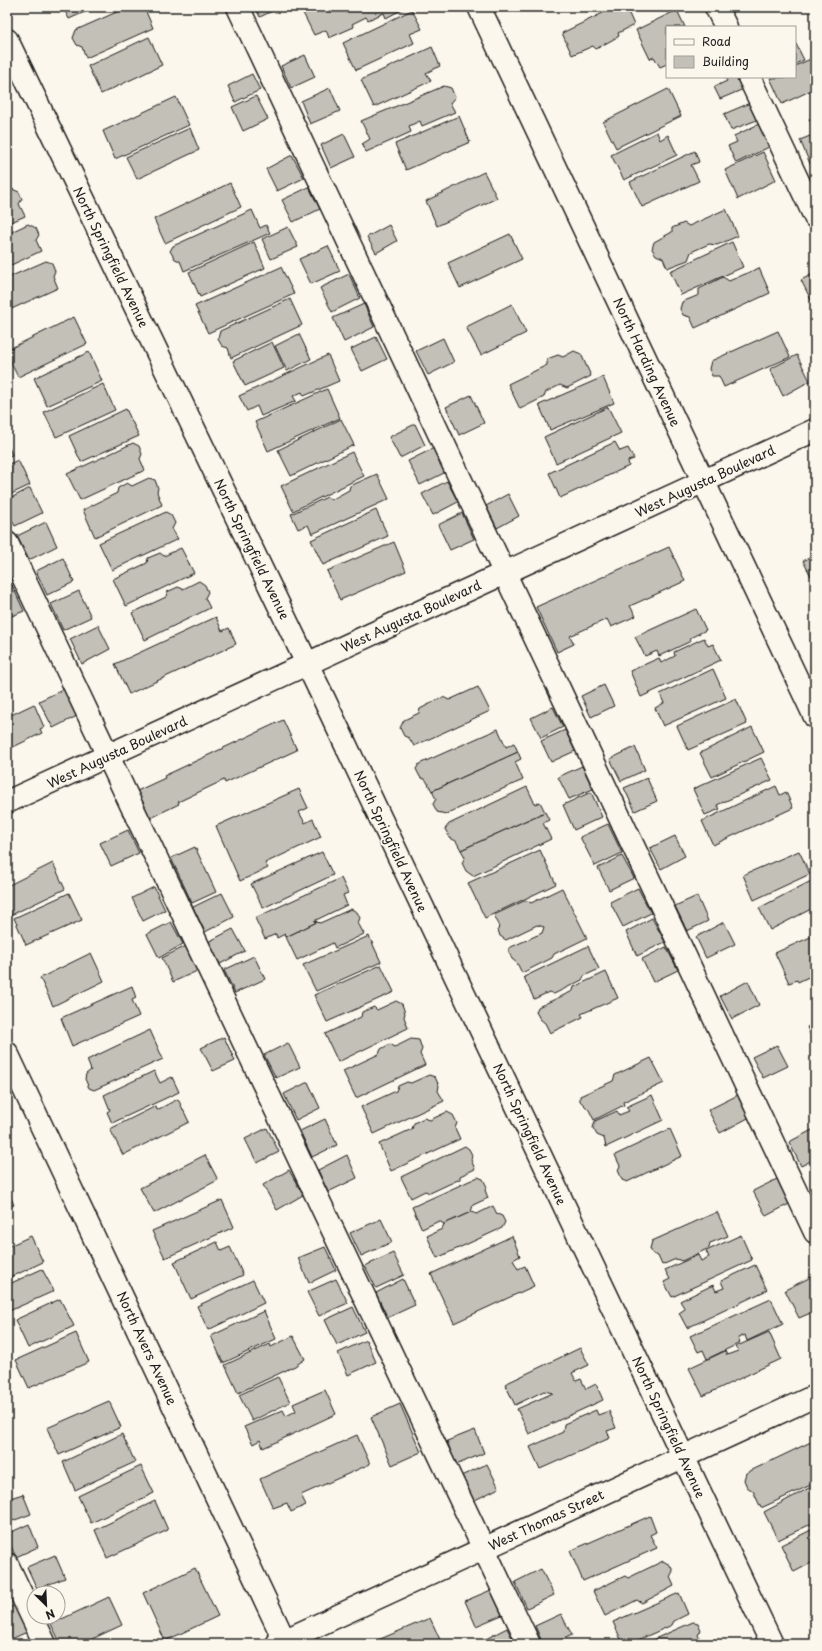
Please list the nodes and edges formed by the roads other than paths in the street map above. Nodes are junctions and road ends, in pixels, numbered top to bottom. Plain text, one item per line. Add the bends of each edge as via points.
1 (238, 7) edge
2 (479, 7) edge
3 (716, 7) edge
4 (726, 26) edge
5 (7, 40) edge
6 (749, 78) edge
7 (815, 217) edge
8 (815, 430) edge
9 (704, 482) junction
10 (7, 543) edge
11 (504, 573) junction
12 (307, 664) junction
13 (815, 717) edge
14 (108, 756) junction
15 (7, 802) edge
16 (7, 1053) edge
17 (815, 1232) edge
18 (815, 1396) edge
19 (683, 1457) junction
20 (485, 1548) junction
21 (7, 1564) edge
22 (283, 1643) edge
23 (45, 1644) edge
24 (529, 1644) edge
25 (772, 1644) edge

1 - 11 street
2 - 9 street, North Harding Avenue
3 - 4 street
5 - 12 street, North Springfield Avenue
6 - 7 street
8 - 9 street, West Augusta Boulevard
9 - 11 street, West Augusta Boulevard
9 - 13 street, North Harding Avenue
10 - 14 street
11 - 12 street, West Augusta Boulevard
11 - 17 street
12 - 14 street, West Augusta Boulevard
12 - 19 street, North Springfield Avenue
14 - 15 street, West Augusta Boulevard
14 - 20 street
16 - 22 street, North Avers Avenue
18 - 19 street, West Thomas Street
19 - 20 street, West Thomas Street
19 - 25 street, North Springfield Avenue
20 - 22 street, West Thomas Street
20 - 24 street
21 - 23 street

